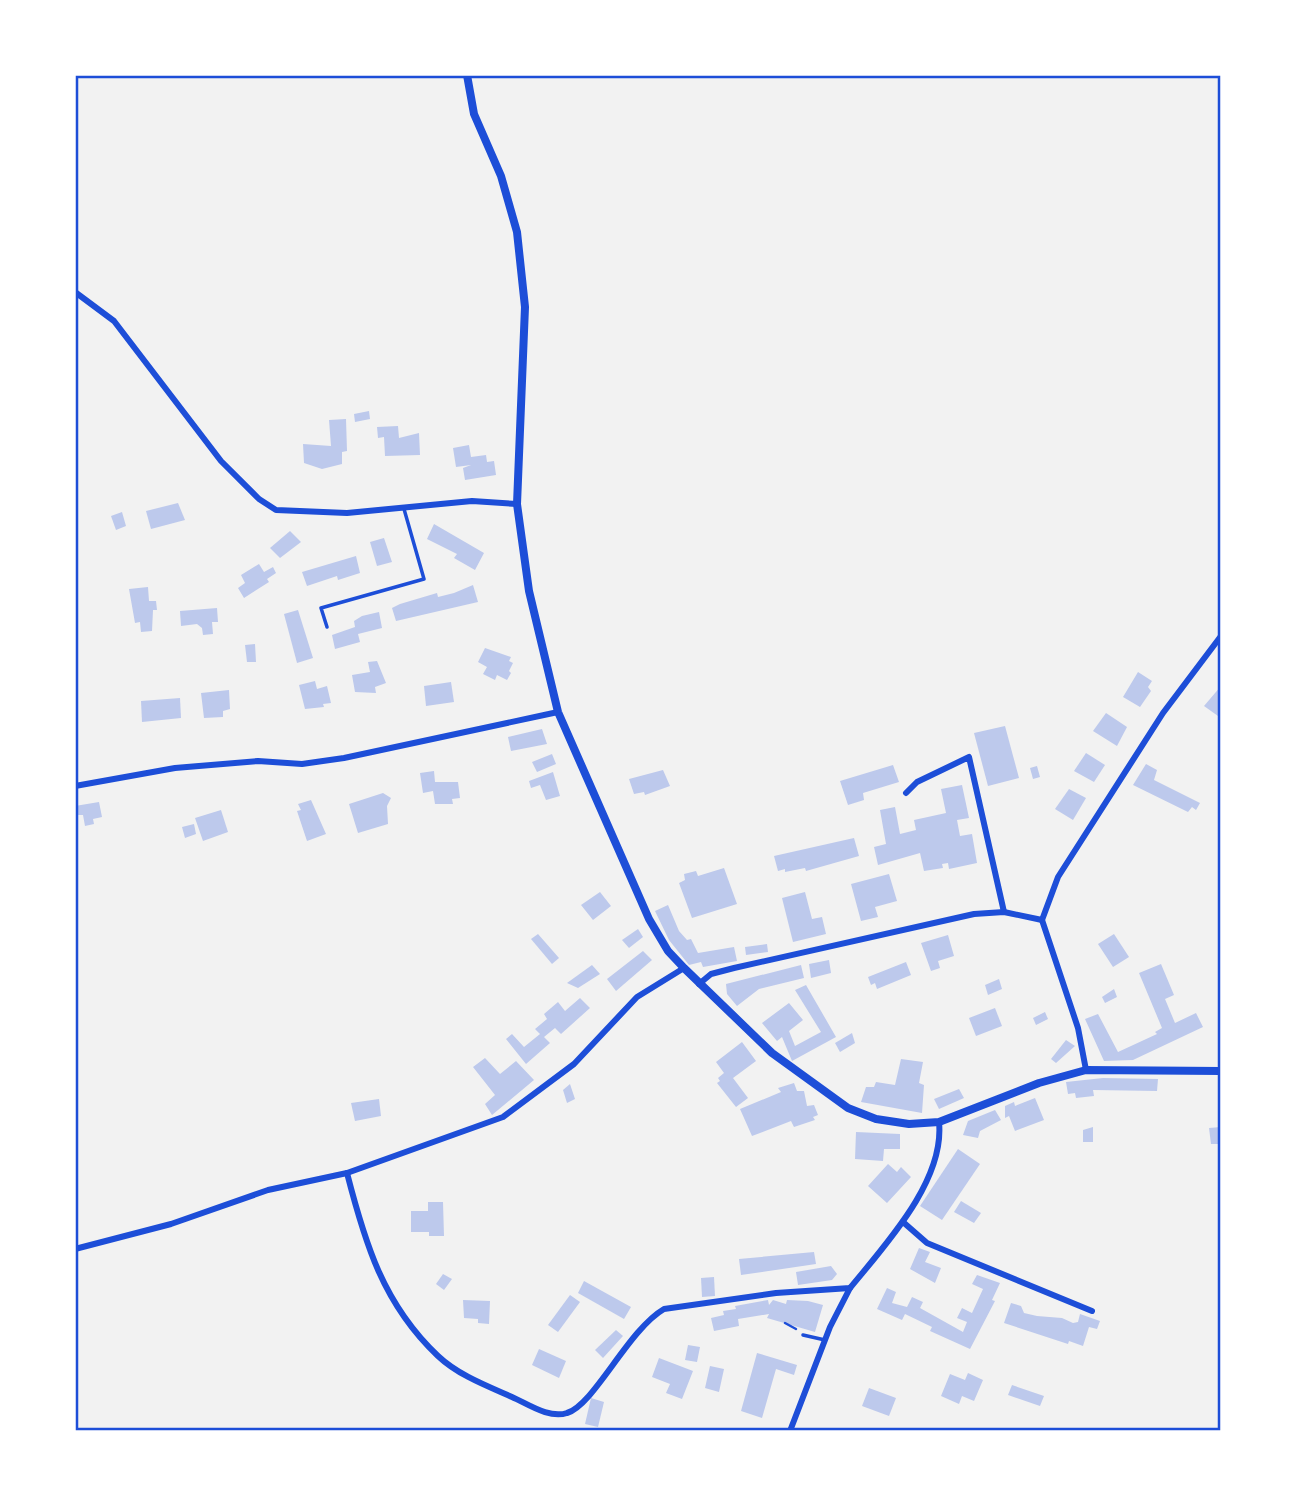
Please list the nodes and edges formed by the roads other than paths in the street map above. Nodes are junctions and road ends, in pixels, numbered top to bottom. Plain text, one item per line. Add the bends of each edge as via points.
1 (467, 75) edge
2 (75, 292) edge
3 (517, 504) junction
4 (404, 509) junction
5 (327, 627) dead end
6 (1221, 636) edge
7 (558, 712) junction
8 (75, 786) edge
9 (906, 793) dead end
10 (1004, 912) junction
11 (1042, 920) junction
12 (684, 968) junction
13 (699, 984) junction
14 (1086, 1070) junction
15 (1221, 1072) edge
16 (939, 1122) junction
17 (347, 1173) junction
18 (903, 1223) junction
19 (75, 1249) edge
20 (850, 1288) junction
21 (1092, 1311) dead end
22 (803, 1335) dead end
23 (825, 1340) junction
24 (790, 1431) edge

1 - 3 street via 474,114 501,176 517,232 525,307
2 - 4 street via 114,321 221,461 259,499 289,513
3 - 4 street via 472,501
3 - 7 street via 529,591
4 - 5 lane via 424,579 321,608
6 - 11 street via 1163,713 1058,877
7 - 8 street via 344,758 302,764 258,761 175,768
7 - 12 street via 649,919
9 - 10 street via 917,782 969,757
10 - 11 street
10 - 13 street via 974,914 798,952 712,974
11 - 14 street via 1078,1028
12 - 13 street
12 - 17 street via 637,997 574,1064 503,1117
13 - 16 street via 772,1053 848,1108 909,1124
14 - 15 street
14 - 16 street
16 - 18 street via 932,1168
17 - 19 street via 268,1190 172,1224
17 - 20 street via 365,1244 389,1294 413,1327 439,1357 476,1381 553,1415 569,1413 585,1399 648,1319 664,1309
18 - 20 street
18 - 21 street via 927,1243
20 - 23 street
22 - 23 lane
23 - 24 street

